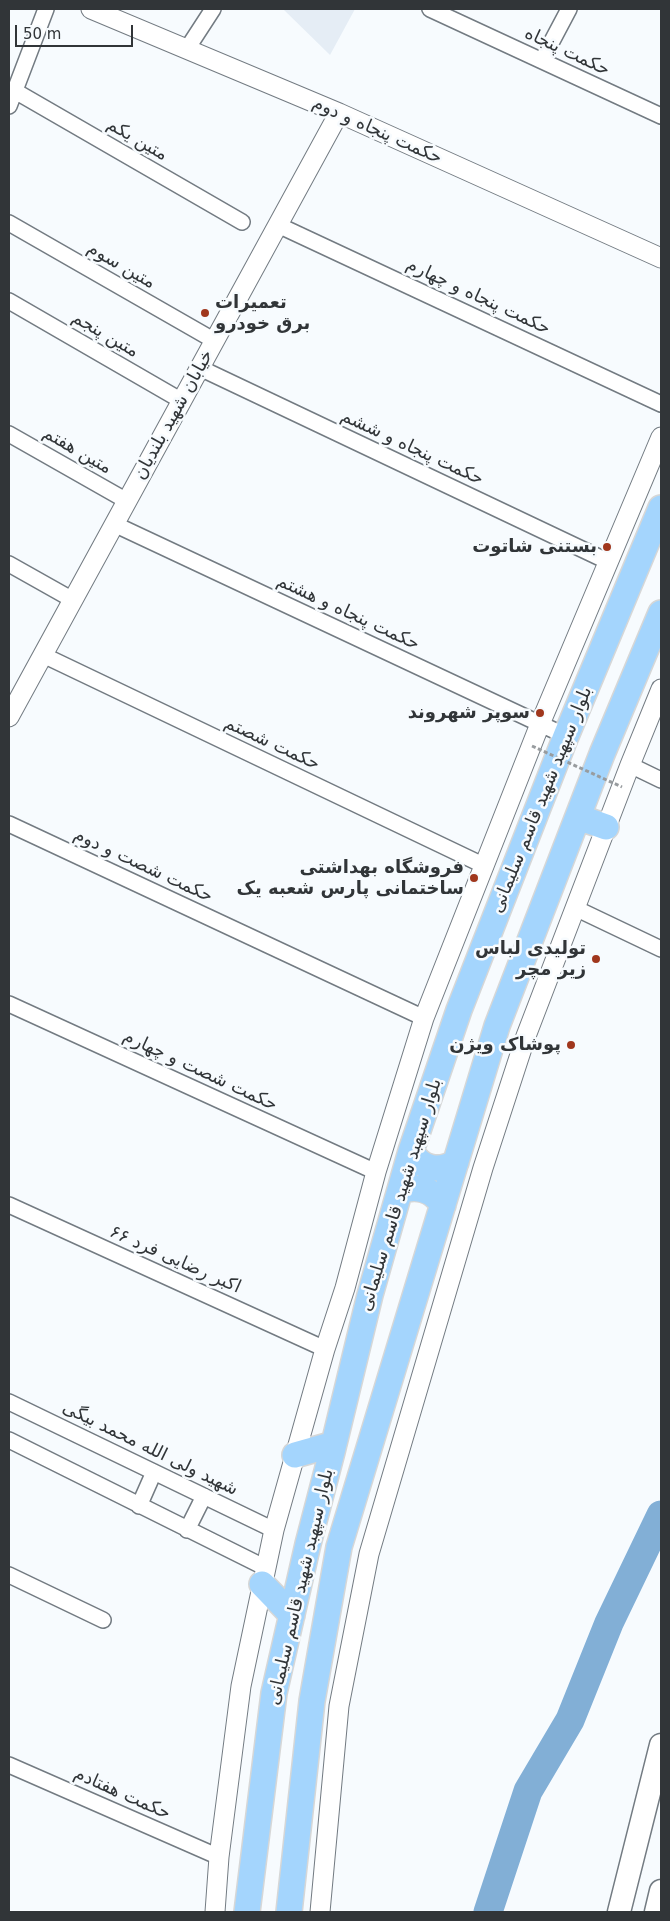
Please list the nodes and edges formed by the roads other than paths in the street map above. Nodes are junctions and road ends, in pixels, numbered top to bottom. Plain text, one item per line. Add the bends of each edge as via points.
1 (46, 9) edge
2 (91, 9) edge
3 (213, 9) edge
4 (430, 9) edge
5 (569, 9) edge
6 (187, 49) junction
7 (542, 60) junction
8 (14, 91) junction
9 (9, 106) edge
10 (339, 113) junction
11 (661, 116) edge
12 (242, 222) dead end
13 (9, 223) edge
14 (278, 224) junction
15 (661, 258) edge
16 (9, 301) edge
17 (215, 340) junction
18 (200, 368) junction
19 (182, 401) junction
20 (661, 404) edge
21 (9, 434) edge
22 (661, 437) edge
23 (127, 501) junction
24 (661, 508) edge
25 (114, 524) junction
26 (609, 562) junction
27 (9, 564) edge
28 (73, 600) junction
29 (661, 613) edge
30 (42, 655) junction
31 (661, 689) edge
32 (11, 706) edge
33 (540, 724) junction
34 (566, 736) junction
35 (630, 765) junction
36 (661, 780) edge
37 (578, 817) junction
38 (9, 824) edge
39 (606, 827) junction
40 (485, 866) junction
41 (575, 908) junction
42 (661, 949) edge
43 (9, 1004) edge
44 (424, 1018) junction
45 (411, 1151) junction
46 (456, 1162) junction
47 (376, 1172) junction
48 (400, 1191) junction
49 (9, 1205) edge
50 (443, 1205) junction
51 (325, 1349) junction
52 (9, 1402) edge
53 (9, 1440) edge
54 (334, 1444) junction
55 (296, 1455) junction
56 (154, 1472) junction
57 (204, 1496) junction
58 (139, 1506) junction
59 (187, 1530) junction
60 (274, 1530) junction
61 (9, 1575) edge
62 (264, 1576) junction
63 (292, 1615) junction
64 (103, 1620) dead end
65 (661, 1745) edge
66 (9, 1765) edge
67 (219, 1857) junction
68 (661, 1891) edge
69 (215, 1912) edge
70 (248, 1912) edge
71 (289, 1912) edge
72 (320, 1912) edge
73 (619, 1912) edge
74 (656, 1912) edge

1 - 8 street
2 - 6 street, حکمت پنجاه و دوم
3 - 6 street
4 - 7 street, حکمت پنجاه
5 - 7 street
6 - 10 street, حکمت پنجاه و دوم
7 - 11 street, حکمت پنجاه
8 - 9 street
8 - 12 street, متین یکم
10 - 14 street, خیابان شهید بلندیان
10 - 15 street, حکمت پنجاه و دوم
13 - 17 street, متین سوم
14 - 17 street, خیابان شهید بلندیان
14 - 20 street, حکمت پنجاه و چهارم
16 - 19 street, متین پنجم
17 - 18 street, خیابان شهید بلندیان
18 - 19 street, خیابان شهید بلندیان
18 - 26 street, حکمت پنجاه و ششم
19 - 23 street, خیابان شهید بلندیان
21 - 23 street, متین هفتم
22 - 26 street
23 - 25 street, خیابان شهید بلندیان
24 - 34 main road, بلوار سپهبد شهید قاسم سلیمانی
25 - 28 street, خیابان شهید بلندیان
25 - 33 street, حکمت پنجاه و هشتم
26 - 33 street
27 - 28 street
28 - 30 street, خیابان شهید بلندیان
29 - 37 main road, بلوار سپهبد شهید قاسم سلیمانی
30 - 32 street, خیابان شهید بلندیان
30 - 40 street, حکمت شصتم
31 - 35 street
33 - 34 street, حکمت پنجاه و هشتم
33 - 40 street
34 - 45 main road, بلوار سپهبد شهید قاسم سلیمانی via 459,1010
35 - 36 street
35 - 39 street
37 - 39 main road
37 - 46 main road, بلوار سپهبد شهید قاسم سلیمانی via 497,1026
38 - 44 street, حکمت شصت و دوم
39 - 41 street
40 - 44 street
41 - 42 street
41 - 72 street via 526,1036 483,1168 369,1554 339,1706
43 - 47 street, حکمت شصت و چهارم
44 - 47 street
45 - 46 main road via 419,1162 431,1168 444,1168
45 - 48 main road, بلوار سپهبد شهید قاسم سلیمانی
46 - 50 main road, بلوار سپهبد شهید قاسم سلیمانی
47 - 51 street
48 - 50 main road via 424,1189
48 - 54 main road, بلوار سپهبد شهید قاسم سلیمانی via 370,1294
49 - 51 street, ۶۶ اکبر رضایی فرد
50 - 71 main road, بلوار سپهبد شهید قاسم سلیمانی via 339,1547 312,1701
51 - 55 street
52 - 56 street, شهید ولی الله محمد بیگی
53 - 58 street
54 - 55 main road
54 - 63 main road, بلوار سپهبد شهید قاسم سلیمانی
55 - 60 street
56 - 57 street, شهید ولی الله محمد بیگی
56 - 58 street
57 - 59 street
57 - 60 street, شهید ولی الله محمد بیگی
58 - 59 street
59 - 62 street
60 - 62 street
61 - 64 street
62 - 63 main road
62 - 67 street via 241,1686
63 - 70 main road, بلوار سپهبد شهید قاسم سلیمانی via 274,1693
65 - 73 main road
66 - 67 street, حکمت هفتادم
67 - 69 street
68 - 74 main road

